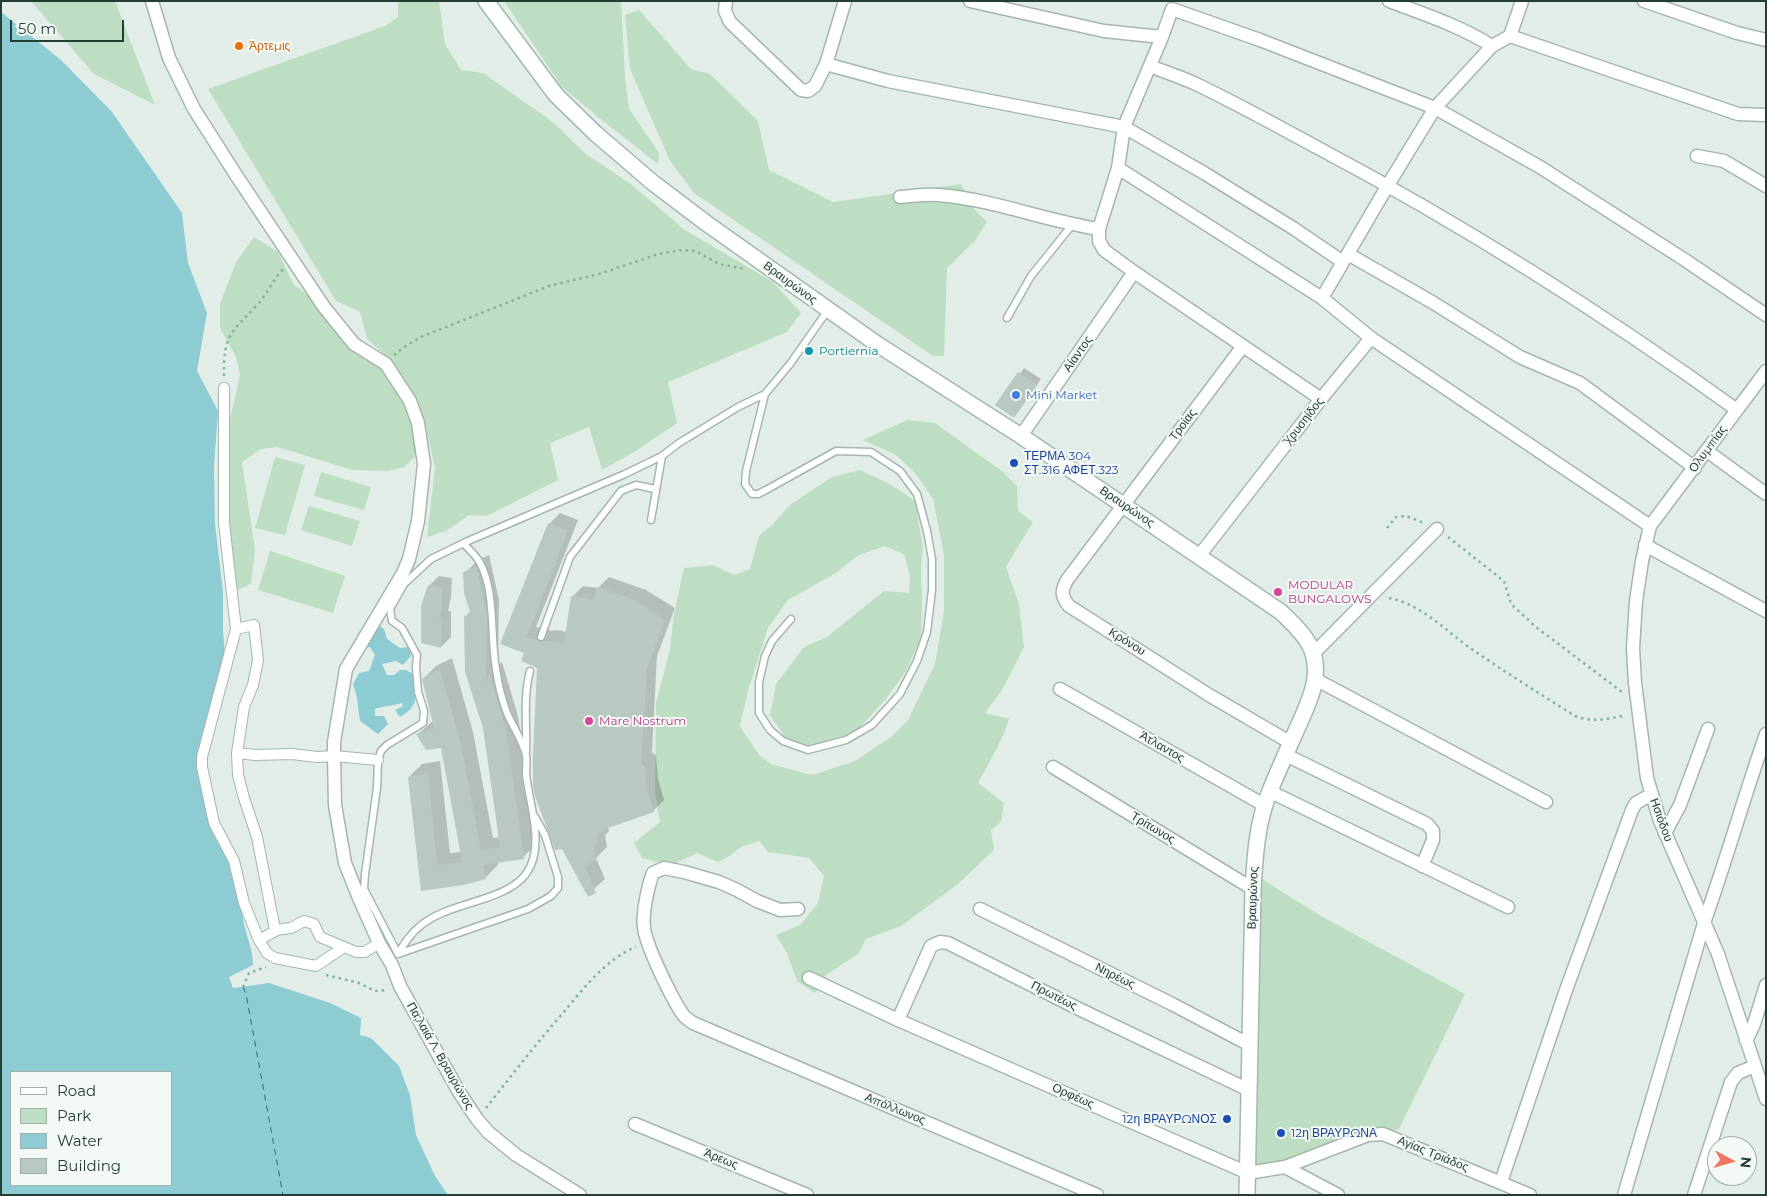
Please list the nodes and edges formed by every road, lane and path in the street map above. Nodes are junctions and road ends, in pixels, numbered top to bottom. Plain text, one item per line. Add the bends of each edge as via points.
1 (152, 1) edge
2 (486, 1) edge
3 (726, 1) edge
4 (845, 1) edge
5 (970, 1) edge
6 (1389, 1) edge
7 (1522, 1) edge
8 (1644, 1) edge
9 (1510, 36) junction
10 (1162, 37) junction
11 (1766, 40) edge
12 (1492, 46) junction
13 (826, 64) junction
14 (1150, 66) junction
15 (1435, 108) junction
16 (1766, 115) edge
17 (1124, 127) junction
18 (1697, 156) dead end
19 (1118, 168) junction
20 (1388, 185) junction
21 (1766, 186) edge
22 (900, 197) dead end
23 (1072, 225) junction
24 (1099, 229) junction
25 (1345, 258) junction
26 (292, 259) junction
27 (765, 265) junction
28 (1134, 272) junction
29 (1322, 298) junction
30 (828, 310) junction
31 (1766, 315) edge
32 (1007, 318) dead end
33 (1371, 338) junction
34 (1243, 346) junction
35 (386, 364) junction
36 (1766, 371) edge
37 (224, 388) joint
38 (765, 394) junction
39 (1321, 399) junction
40 (1737, 410) junction
41 (1021, 436) junction
42 (1707, 451) junction
43 (662, 456) junction
44 (1695, 468) junction
45 (655, 489) junction
46 (1766, 494) edge
47 (1123, 504) junction
48 (650, 520) dead end
49 (1650, 526) junction
50 (1387, 528) dead end
51 (1437, 529) junction
52 (464, 544) junction
53 (1645, 546) junction
54 (1198, 556) junction
55 (1365, 599) junction
56 (1766, 611) edge
57 (791, 619) dead end
58 (236, 629) junction
59 (541, 637) dead end
60 (1313, 654) junction
61 (530, 671) dead end
62 (1315, 679) junction
63 (1060, 689) dead end
64 (1638, 712) junction
65 (1708, 729) dead end
66 (1766, 734) edge
67 (1288, 749) junction
68 (237, 753) junction
69 (526, 755) junction
70 (334, 756) junction
71 (378, 760) junction
72 (1053, 767) dead end
73 (1652, 794) junction
74 (1267, 798) junction
75 (1546, 802) dead end
76 (532, 813) junction
77 (1665, 833) junction
78 (1422, 866) junction
79 (1253, 889) junction
80 (1508, 906) dead end
81 (798, 908) dead end
82 (980, 909) dead end
83 (1704, 923) junction
84 (277, 930) junction
85 (259, 940) junction
86 (647, 942) junction
87 (380, 944) junction
88 (344, 947) junction
89 (393, 957) junction
90 (275, 958) junction
91 (316, 966) junction
92 (809, 978) dead end
93 (1766, 984) edge
94 (400, 986) junction
95 (243, 987) dead end
96 (898, 1020) junction
97 (1746, 1041) junction
98 (1250, 1045) junction
99 (1755, 1066) junction
100 (1249, 1090) junction
101 (1766, 1098) edge
102 (477, 1119) junction
103 (635, 1124) dead end
104 (1285, 1167) junction
105 (1248, 1173) junction
106 (1501, 1182) junction
107 (580, 1195) edge
108 (807, 1195) edge
109 (1097, 1195) edge
110 (1247, 1195) edge
111 (1338, 1195) edge
112 (1530, 1195) edge
113 (1624, 1195) edge
114 (1694, 1195) edge

1 - 26 street via 168,58 194,109
2 - 27 main road, Βραυρώνος via 556,94 595,134 652,182
3 - 13 street via 725,11 730,22 801,90 808,91 815,86
4 - 13 street
5 - 10 street via 1104,31
6 - 12 street via 1437,19
7 - 9 street
8 - 11 street
9 - 12 street
9 - 16 street via 1738,114
10 - 14 street
10 - 15 street via 1172,9
12 - 15 street
13 - 17 street via 888,82
14 - 17 street
14 - 20 street via 1195,83
15 - 20 street
15 - 31 street via 1540,167
17 - 19 street
17 - 25 street
18 - 21 street via 1724,162
19 - 24 street
19 - 29 street
20 - 25 street
20 - 40 street via 1584,305
22 - 23 street via 938,195 1002,206
23 - 24 street
23 - 32 lane via 1030,276
24 - 28 street via 1099,241 1104,250
25 - 29 street
25 - 44 street via 1432,302 1520,357 1580,383
26 - 35 street via 354,344
26 - 37 path via 257,305 234,328 227,341
27 - 30 main road, Βραυρώνος
27 - 35 path via 749,270 736,268 720,264 696,251 658,254 599,274 549,286 407,345
28 - 34 street
28 - 41 street, Αίαντος
29 - 33 street
30 - 38 lane
30 - 41 main road, Βραυρώνος
33 - 39 street, Χρυσηίδος
33 - 49 street
34 - 39 street
34 - 47 street, Τροίας
35 - 70 street, Πα;λαιά Λ. Βραυρώνος via 410,401 418,423 424,464 423,484 410,559 346,669
36 - 40 street, Ολυμπίας
37 - 58 street via 224,523
38 - 43 lane via 679,442
38 - 57 lane via 746,470 745,484 752,494 766,490 836,450 871,452 900,471 917,494 932,559 932,590 926,632 917,661 900,694 872,725 846,740 808,750 783,741 770,730 759,713 759,682 765,656 772,641
39 - 54 street, Χρυσηίδος
40 - 42 street, Ολυμπίας
41 - 47 main road, Βραυρώνος
42 - 44 street, Ολυμπίας
42 - 46 street
43 - 45 lane
43 - 52 lane
44 - 49 street, Ολυμπίας
45 - 48 lane
45 - 59 lane via 636,485 621,491 570,556
47 - 54 main road, Βραυρώνος
47 - 67 street, Κρόνου via 1066,580 1061,590 1063,599
49 - 53 street, Ησιόδου
50 - 51 path via 1396,517 1406,516
51 - 55 street
51 - 64 path via 1504,581 1512,604 1536,627 1620,689
52 - 69 lane via 484,573 496,670 507,712
52 - 71 lane via 431,559 404,584 390,609 392,621 402,628 417,654 418,692 424,711 423,723 387,745
53 - 56 street
53 - 64 street, Ησιόδου via 1636,601 1633,648
54 - 60 main road, Βραυρώνος via 1281,612 1298,628
55 - 60 street
55 - 64 path via 1395,599 1420,610 1476,652 1575,716 1597,720
58 - 68 street via 254,625 258,660 254,686 244,707
58 - 85 street via 202,767 214,823 234,861 244,903
60 - 62 main road, Βραυρώνος
61 - 69 lane via 526,697
62 - 67 main road, Βραυρώνος
62 - 75 street
63 - 74 street, Άτλαντος
64 - 73 street, Ησιόδου
65 - 77 street via 1680,805
66 - 83 street
67 - 74 main road, Βραυρώνος
67 - 78 street via 1427,824 1433,831 1433,840
68 - 70 street
68 - 84 street via 238,775 257,837
69 - 76 lane
70 - 71 street
70 - 87 street, Πα;λαιά Λ. Βραυρώνος via 335,805 345,863
71 - 89 lane via 364,889
72 - 79 street, Τρίτωνος
73 - 77 street, Ησιόδου
73 - 106 street via 1636,803 1632,810
74 - 78 street, Άτλαντος
74 - 79 main road, Βραυρώνος via 1256,851
76 - 89 lane via 535,856 515,886 437,915 420,926
76 - 89 lane via 546,835 558,877 558,888 551,896 528,909
77 - 83 street, Ησιόδου
78 - 80 street, Άτλαντος
79 - 98 main road, Βραυρώνος
81 - 86 street via 780,910 719,882 664,868 653,873 649,883 643,925
82 - 98 street, Νηρέως
83 - 97 street, Ησιόδου via 1718,954
83 - 113 street
84 - 85 street
84 - 88 street via 291,928 304,921 314,924 320,937
85 - 90 street via 267,953
86 - 102 path via 630,949 595,977
86 - 109 street, Απόλλωνος via 684,1016 693,1023
87 - 88 street via 365,952
87 - 89 street, Πα;λαιά Λ. Βραυρώνος
88 - 91 street
89 - 94 street, Πα;λαιά Λ. Βραυρώνος via 392,965
90 - 91 street
90 - 95 path via 268,966 249,973
91 - 94 path via 323,974 376,991
92 - 96 street, Ορφέως
93 - 97 street
94 - 102 street, Πα;λαιά Λ. Βραυρώνος
96 - 100 street, Πρωτέως via 931,946 940,942
96 - 105 street, Ορφέως
97 - 99 street, Ησιόδου
98 - 100 main road, Βραυρώνος
99 - 101 street, Ησιόδου
99 - 114 street via 1738,1073 1731,1082
100 - 105 main road, Βραυρώνος
102 - 107 street, Πα;λαιά Λ. Βραυρώνος via 516,1155
103 - 108 street, Άρεως
104 - 105 street, Αγίας Τριάδος
104 - 106 street, Αγίας Τριάδος via 1368,1135 1383,1134
104 - 111 street
105 - 110 main road, Βραυρώνος
106 - 112 street, Αγίας Τριάδος

